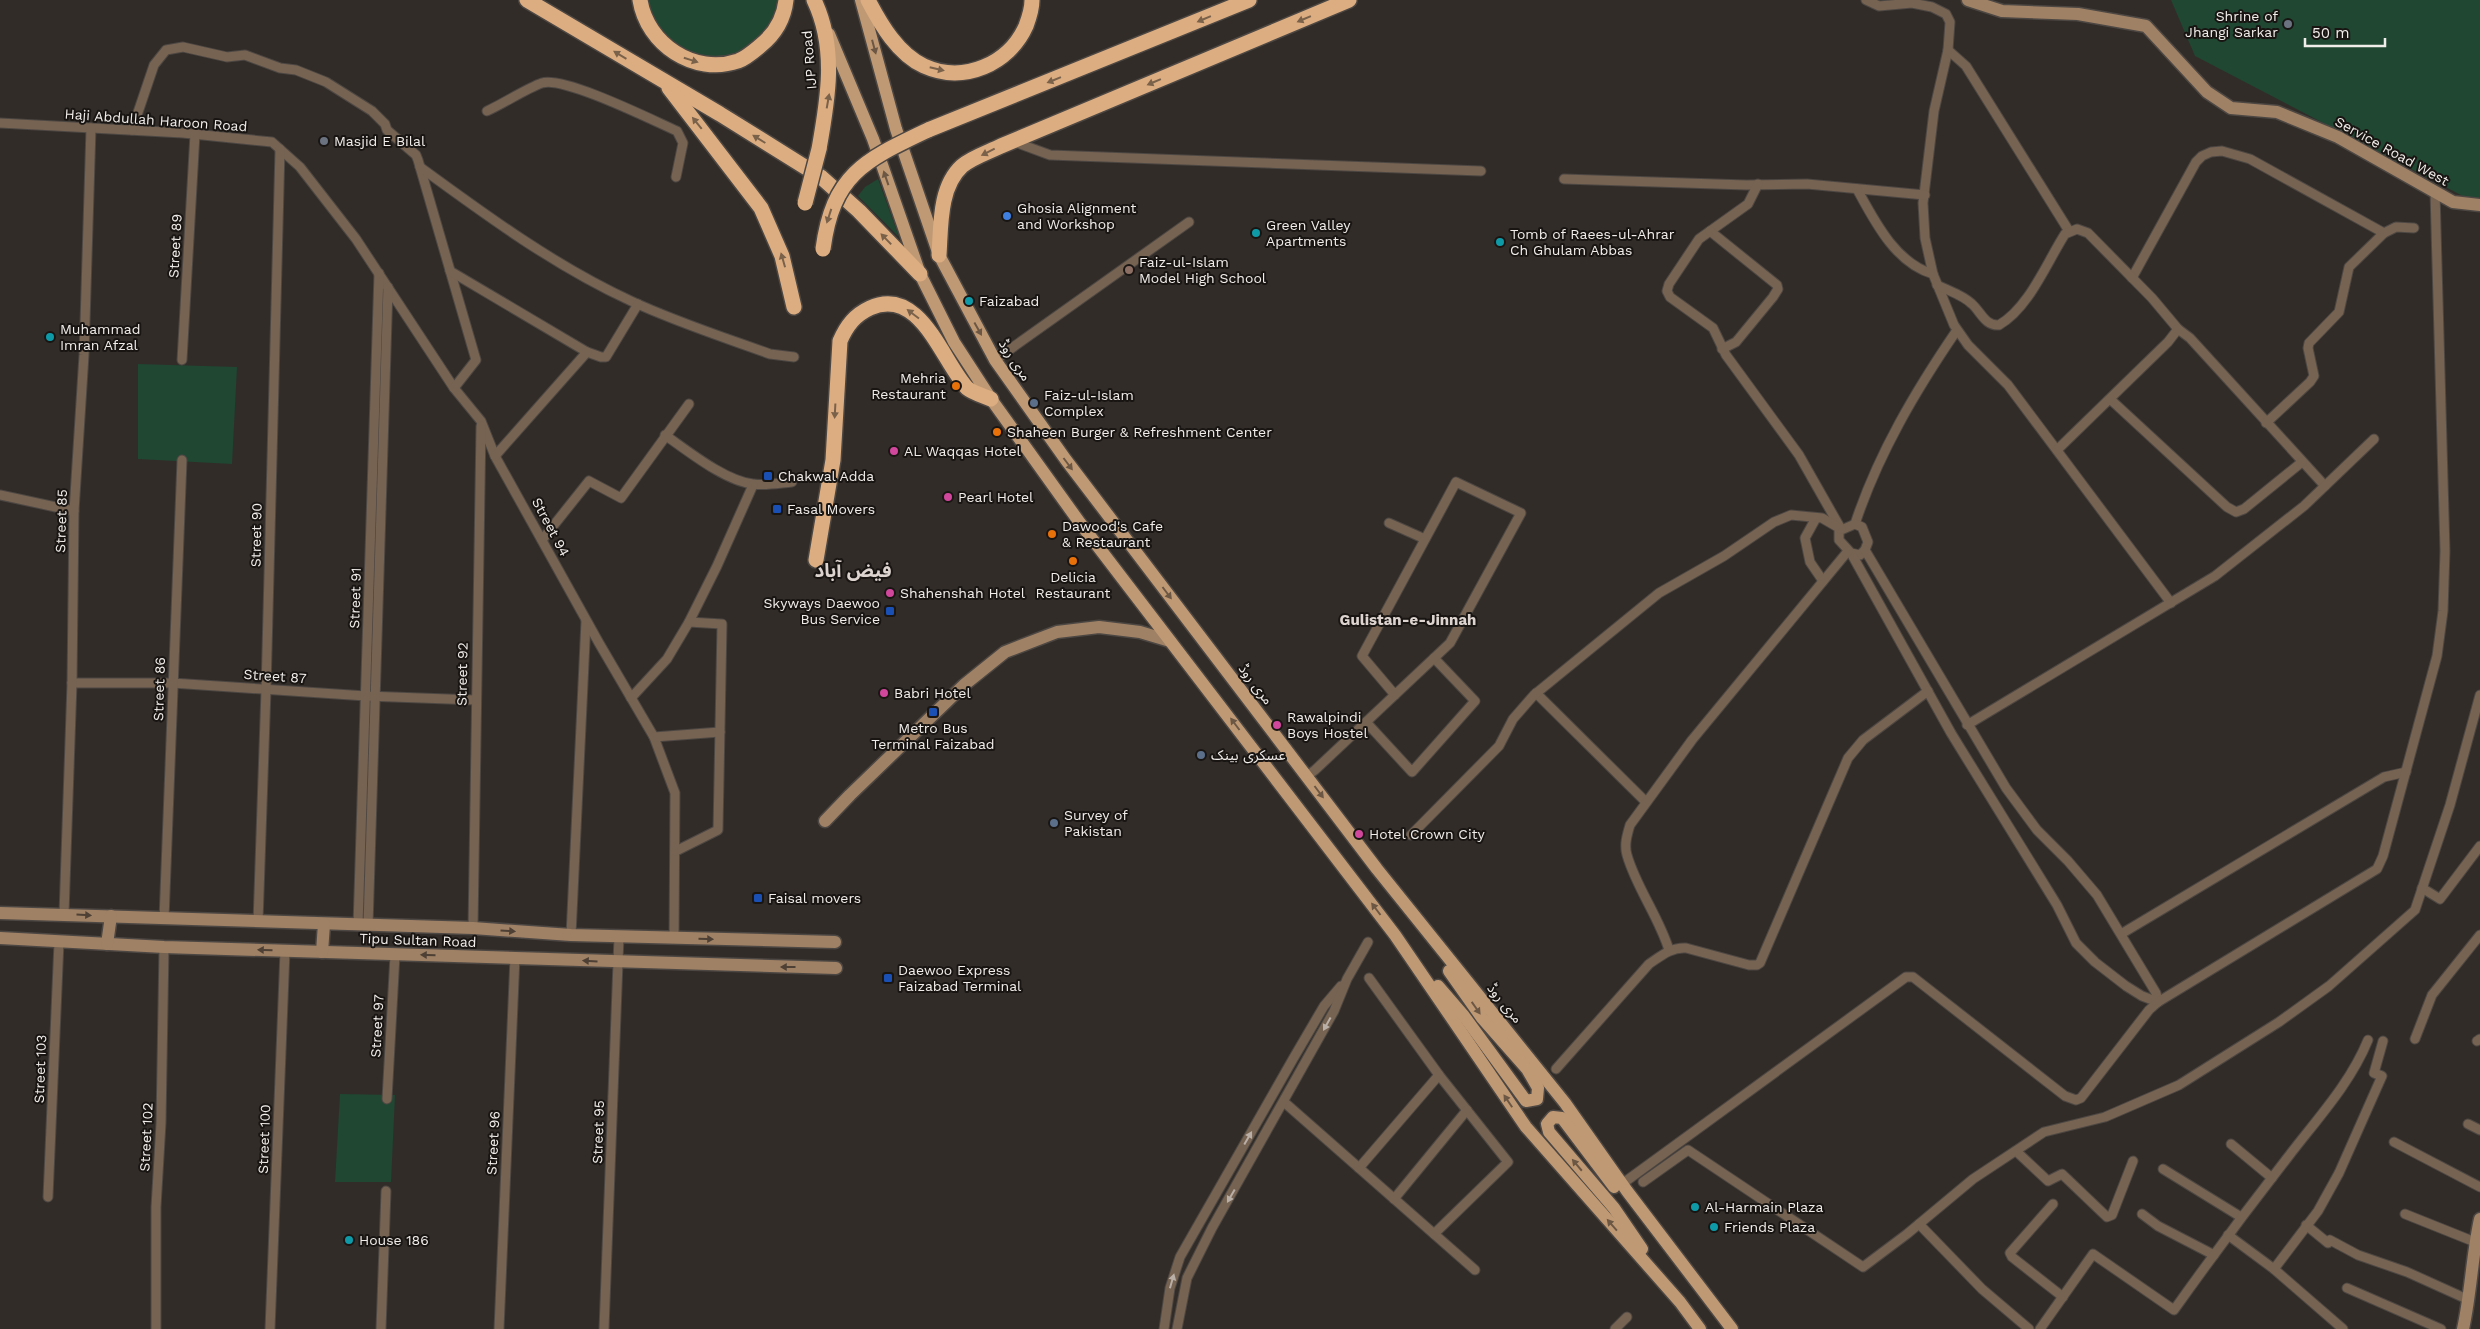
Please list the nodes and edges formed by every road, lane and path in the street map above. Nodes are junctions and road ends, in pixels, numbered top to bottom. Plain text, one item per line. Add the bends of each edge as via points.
1 (527, 0) edge
2 (640, 0) edge
3 (786, 0) edge
4 (861, 0) edge
5 (868, 0) edge
6 (1032, 0) edge
7 (1249, 0) edge
8 (1349, 0) edge
9 (1866, 0) edge
10 (1968, 0) edge
11 (817, 7) edge
12 (1948, 50) junction
13 (663, 80) junction
14 (488, 111) dead end
15 (0, 123) edge
16 (91, 128) junction
17 (132, 130) junction
18 (195, 134) junction
19 (1012, 141) junction
20 (280, 149) junction
21 (420, 166) junction
22 (300, 167) joint
23 (1481, 171) dead end
24 (676, 177) dead end
25 (1564, 180) dead end
26 (1758, 184) junction
27 (1857, 188) junction
28 (2435, 192) junction
29 (1925, 195) junction
30 (805, 203) dead end
31 (2480, 205) edge
32 (1189, 222) dead end
33 (2414, 228) dead end
34 (1710, 231) junction
35 (2069, 231) junction
36 (2384, 233) junction
37 (823, 249) dead end
38 (939, 255) junction
39 (450, 271) junction
40 (379, 272) junction
41 (920, 274) junction
42 (1932, 274) junction
43 (2132, 278) junction
44 (1937, 285) junction
45 (388, 287) junction
46 (638, 304) junction
47 (794, 307) dead end
48 (2178, 329) junction
49 (1958, 330) junction
50 (1722, 349) junction
51 (587, 352) junction
52 (794, 357) dead end
53 (182, 360) dead end
54 (996, 360) junction
55 (454, 388) junction
56 (991, 399) junction
57 (2110, 400) junction
58 (689, 404) dead end
59 (481, 421) junction
60 (2266, 423) junction
61 (664, 435) junction
62 (2374, 439) dead end
63 (2057, 450) junction
64 (495, 456) junction
65 (182, 460) dead end
66 (2302, 462) junction
67 (792, 482) dead end
68 (753, 484) junction
69 (2324, 486) junction
70 (0, 495) edge
71 (74, 511) junction
72 (1816, 518) junction
73 (1389, 523) dead end
74 (1855, 524) junction
75 (1841, 529) junction
76 (542, 540) junction
77 (1425, 540) junction
78 (1865, 550) junction
79 (1849, 552) junction
80 (816, 560) dead end
81 (1823, 581) junction
82 (2171, 603) junction
83 (586, 620) junction
84 (689, 622) junction
85 (1170, 641) junction
86 (1434, 658) junction
87 (172, 683) junction
88 (72, 684) junction
89 (266, 690) junction
90 (1928, 691) junction
91 (1536, 693) junction
92 (1395, 695) junction
93 (2480, 695) edge
94 (370, 696) junction
95 (631, 698) junction
96 (475, 700) junction
97 (1366, 722) junction
98 (1967, 725) junction
99 (720, 732) junction
100 (654, 737) junction
101 (2406, 772) junction
102 (1307, 776) junction
103 (1646, 802) junction
104 (826, 821) dead end
105 (1410, 835) dead end
106 (2480, 846) edge
107 (676, 852) junction
108 (1377, 868) junction
109 (2422, 888) junction
110 (0, 913) edge
111 (64, 914) junction
112 (111, 916) junction
113 (164, 919) junction
114 (258, 922) junction
115 (324, 924) junction
116 (363, 925) junction
117 (473, 928) junction
118 (571, 934) junction
119 (2121, 934) junction
120 (1396, 935) junction
121 (2480, 935) edge
122 (619, 936) junction
123 (0, 938) edge
124 (674, 938) junction
125 (59, 942) junction
126 (835, 942) dead end
127 (1368, 942) dead end
128 (107, 944) junction
129 (164, 947) junction
130 (1669, 950) junction
131 (285, 951) junction
132 (322, 952) junction
133 (395, 955) junction
134 (515, 957) junction
135 (618, 962) junction
136 (836, 968) dead end
137 (1369, 978) dead end
138 (1347, 980) junction
139 (2158, 1002) junction
140 (2416, 1039) dead end
141 (2368, 1040) dead end
142 (2383, 1041) dead end
143 (1556, 1069) dead end
144 (1439, 1075) junction
145 (387, 1099) dead end
146 (1284, 1102) junction
147 (1467, 1110) junction
148 (2468, 1124) dead end
149 (2480, 1130) edge
150 (2394, 1142) dead end
151 (2231, 1144) dead end
152 (2016, 1151) junction
153 (2133, 1161) dead end
154 (1359, 1168) junction
155 (2163, 1169) dead end
156 (2272, 1178) junction
157 (1644, 1182) dead end
158 (1622, 1184) junction
159 (2480, 1187) edge
160 (386, 1191) dead end
161 (48, 1197) dead end
162 (1394, 1199) junction
163 (2053, 1204) dead end
164 (2142, 1214) dead end
165 (2405, 1214) dead end
166 (2241, 1218) junction
167 (2480, 1219) edge
168 (1919, 1224) junction
169 (2306, 1225) junction
170 (1434, 1234) junction
171 (2228, 1235) junction
172 (2478, 1241) edge
173 (2214, 1254) junction
174 (2274, 1269) junction
175 (1475, 1270) dead end
176 (2347, 1288) dead end
177 (1701, 1289) junction
178 (2063, 1298) junction
179 (2469, 1300) junction
180 (1680, 1302) junction
181 (1627, 1317) dead end
182 (156, 1329) edge
183 (270, 1329) edge
184 (381, 1329) edge
185 (499, 1329) edge
186 (604, 1329) edge
187 (1164, 1329) edge
188 (1177, 1329) edge
189 (1615, 1329) edge
190 (1700, 1329) edge
191 (1732, 1329) edge
192 (2029, 1329) edge
193 (2040, 1329) edge
194 (2343, 1329) edge
195 (2441, 1329) edge
196 (2463, 1329) edge

13 -> 1 highway
2 -> 3 highway via 653,34 668,49 701,63 722,65 740,61 770,38 780,22
4 -> 38 main road, مری روڈ via 896,129
5 -> 6 highway via 880,23 910,58 940,71 962,72 998,61 1012,50 1029,20
7 -> 37 highway, bridge via 928,130 876,156 851,178 830,211
8 -> 19 highway
9 - 12 street via 1879,6 1912,3 1946,14 1950,22
10 - 28 street, Service Road West via 2002,11 2078,14 2146,26 2207,92 2231,108 2277,112 2329,133
30 -> 11 highway, IJP Road, bridge via 820,149 830,88 827,45
41 -> 11 main road via 873,139
12 - 29 street via 1934,111
12 - 35 street via 1966,66
41 -> 13 highway via 821,177
47 -> 13 highway via 782,256 761,208
14 - 24 street via 552,81 590,94 677,132 683,143
15 - 16 street, Haji Abdullah Haroon Road
16 - 17 street, Haji Abdullah Haroon Road
16 - 71 street, Street 85 via 84,355
17 - 18 street, Haji Abdullah Haroon Road
17 - 21 street via 154,65 166,50 183,47 227,57 245,55 326,82 372,111 385,124 386,130 416,155
18 - 20 street, Haji Abdullah Haroon Road via 272,142
18 - 53 street, Street 89
19 - 23 street via 1050,155
19 -> 38 highway via 963,165 954,176 945,195
20 - 22 street, Haji Abdullah Haroon Road
20 - 89 street, Street 90
21 - 39 street
21 - 46 street via 502,226 562,264
22 - 40 street, Street 94
25 - 26 street
26 - 27 street
26 - 34 street via 1748,204
27 - 29 street
27 - 42 street via 1893,247
28 - 31 street, Service Road West via 2453,202
28 - 101 street via 2443,611 2436,656
29 - 42 street via 1925,238
32 - 54 street
33 - 36 street via 2396,227
34 - 50 street via 1699,238 1667,291 1670,297 1713,328
34 - 50 street via 1778,289 1736,342
35 - 43 street via 2077,229 2088,233
35 - 44 street via 2061,239 2034,287 2009,319 1999,325 1989,322 1973,304
36 - 43 street via 2250,159 2222,151 2211,152 2196,162
36 - 60 street via 2349,267 2339,312 2309,343 2314,376
38 -> 54 main road, مری روڈ
39 - 51 street
39 - 55 street via 476,360
40 - 45 street, Street 94
40 - 94 street, Street 91
41 - 56 main road via 954,342
42 - 44 street
43 - 48 street
44 - 49 street
45 - 55 street, Street 94
45 - 94 street
46 - 51 street via 606,357
46 - 52 street via 770,354
48 - 57 street
48 - 60 street via 2190,338
49 - 63 street via 1968,345 2008,385
49 - 74 street via 1894,433
50 - 75 street via 1799,455
51 - 64 street
54 -> 102 main road, مری روڈ via 1066,460
55 - 59 street, Street 94
56 -> 80 highway via 969,390 937,340 915,314 900,306 886,304 858,315 845,328 840,341 833,460
56 - 85 main road
57 - 63 street
57 - 66 street via 2226,507 2236,512
58 - 61 street
59 - 64 street, Street 94
59 - 96 street, Street 92
60 - 66 street
61 - 68 street via 714,468
61 - 76 street via 621,498 589,481
62 - 69 street
63 - 82 street
64 - 76 street, Street 94
65 - 87 street, Street 86
66 - 69 street
67 - 68 street
68 - 84 street
69 - 82 street via 2259,543
70 - 71 street
71 - 88 street, Street 85
72 - 75 street
72 - 81 street via 1805,538 1810,562
72 - 91 street via 1791,515 1774,522 1724,556 1659,593
73 - 77 street
74 - 75 street
74 - 78 street via 1866,533 1868,542
75 - 79 street via 1839,540
76 - 83 street, Street 94
77 - 86 street via 1456,482 1521,514 1450,643
77 - 92 street via 1362,656
78 - 79 street via 1860,555
78 - 98 street
79 - 81 street
79 - 90 street
81 - 103 street via 1692,740
82 - 98 street
83 - 95 street, Street 94
83 - 118 street
84 - 95 street via 667,659
84 - 99 street via 722,624
85 - 104 street via 1140,632 1099,627 1057,632 1005,652 957,692
120 -> 85 main road
86 - 92 street
86 - 97 street via 1475,701 1412,772
87 - 88 street, Street 87
87 - 89 street, Street 87
87 - 113 street, Street 86
88 - 111 street, Street 85
89 - 94 street, Street 87
89 - 114 street, Street 90
90 - 130 street via 1863,740 1848,758 1760,963 1749,965 1686,948
90 - 139 street via 2052,897 2076,943 2126,986
91 - 103 street
91 - 105 street via 1513,719 1499,746
92 - 97 street
93 - 109 street via 2450,805
94 - 96 street, Street 87
94 - 116 street, Street 91
95 - 100 street, Street 94
96 - 117 street, Street 92
97 - 102 street
98 - 119 street via 2016,803 2097,895
99 - 100 street
99 - 107 street via 718,830
100 - 107 street, Street 94 via 675,793
101 - 119 street via 2384,777
101 - 139 street via 2377,869
102 -> 108 main road, مری روڈ
103 - 130 street via 1630,825 1626,839 1627,855
106 - 109 street via 2440,899
107 - 124 street, Street 94
108 -> 120 main road via 1482,1018 1527,1069 1538,1088 1537,1098 1526,1101 1464,1016
108 - 158 main road, مری روڈ via 1565,1103
109 - 152 street via 2415,910 2329,986 2279,1022 2179,1085 2105,1117 2044,1132
110 - 111 street, Tipu Sultan Road
111 -> 112 street, Tipu Sultan Road
112 - 113 street, Tipu Sultan Road
112 - 128 street
113 - 114 street, Tipu Sultan Road
114 - 115 street, Tipu Sultan Road
115 - 116 street, Tipu Sultan Road
115 - 132 street
116 - 117 street, Tipu Sultan Road
117 -> 118 street, Tipu Sultan Road
118 - 122 street, Tipu Sultan Road
119 - 139 street via 2156,993
180 -> 120 main road via 1526,1127
121 - 140 street via 2432,995
122 - 124 street, Tipu Sultan Road
122 - 135 street, Street 95
123 - 125 street, Tipu Sultan Road
124 -> 126 street, Tipu Sultan Road
125 - 128 street, Tipu Sultan Road
125 - 161 street, Street 103
127 - 138 street
128 - 129 street, Tipu Sultan Road
131 -> 129 street, Tipu Sultan Road
129 - 182 street, Street 102 via 162,1123 156,1207
130 - 143 street via 1649,964
131 - 132 street, Tipu Sultan Road
131 - 183 street, Street 100
132 - 133 street, Tipu Sultan Road
134 -> 133 street, Tipu Sultan Road
133 - 145 street, Street 97
135 -> 134 street, Tipu Sultan Road
134 - 185 street, Street 96
136 -> 135 street, Tipu Sultan Road
135 - 186 street, Street 95
137 - 144 street
138 -> 146 street via 1334,1012
187 -> 138 street via 1170,1288 1180,1257 1320,1014
139 - 158 street via 2081,1098 2076,1100 2065,1096 1913,977 1906,977
141 - 156 street via 2359,1061 2325,1112
142 - 169 street via 2374,1073 2382,1076 2339,1173 2318,1211
144 - 147 street
144 - 154 street
146 - 154 street
146 -> 188 street via 1186,1278
147 - 162 street
147 - 170 street via 1508,1162
148 - 149 street
150 - 159 street
151 - 156 street
152 - 153 street via 2048,1181 2062,1174 2107,1217 2112,1215
152 - 168 street via 1973,1179
154 - 162 street
155 - 166 street
156 - 166 street
157 - 168 street via 1688,1150 1863,1267
158 - 177 main road, مری روڈ
160 - 184 street
162 - 170 street
163 - 178 street via 2010,1253
164 - 173 street via 2158,1226
165 - 172 street
166 - 171 street
167 - 172 street
168 - 192 street via 1982,1289
169 - 174 street
169 - 179 street via 2328,1243 2330,1240 2358,1255 2407,1272
170 - 175 street
171 - 173 street
171 - 174 street
172 - 179 street
173 - 178 street via 2174,1310 2093,1254
174 - 194 street
176 - 195 street
180 -> 177 main road via 1614,1208 1549,1132 1547,1124 1554,1117 1562,1118 1636,1216
177 - 191 main road, مری روڈ
178 - 193 street
179 - 196 street
180 - 190 main road
181 - 189 street

